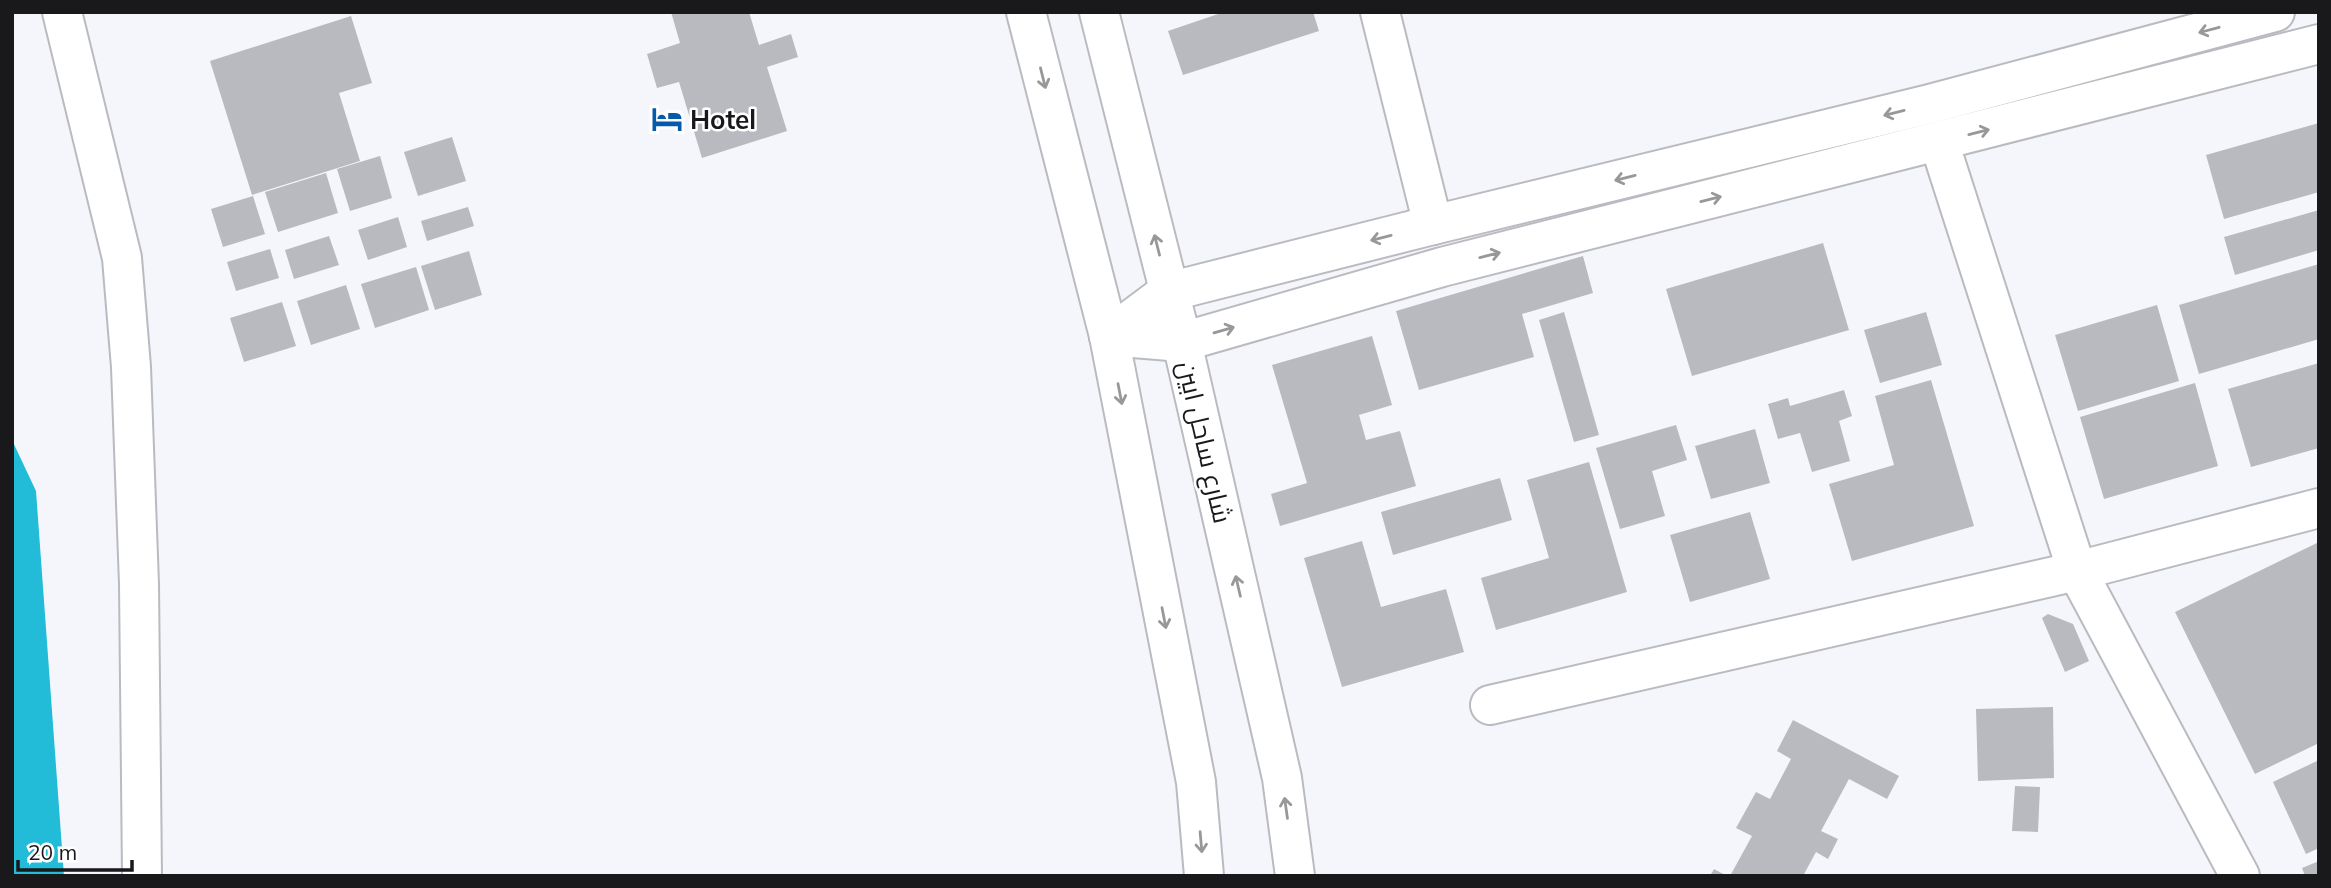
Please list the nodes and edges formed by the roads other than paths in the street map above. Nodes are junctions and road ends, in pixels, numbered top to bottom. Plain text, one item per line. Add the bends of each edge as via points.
1 (62, 12) edge
2 (1026, 12) edge
3 (1100, 12) edge
4 (1380, 12) edge
5 (2275, 12) edge
6 (2319, 44) edge
7 (1930, 104) junction
8 (1939, 142) junction
9 (1433, 225) junction
10 (1442, 267) junction
11 (1168, 292) junction
12 (1109, 336) junction
13 (1182, 342) junction
14 (2319, 509) edge
15 (2077, 571) junction
16 (1490, 705) dead end
17 (142, 876) edge
18 (1204, 876) edge
19 (1295, 876) edge
20 (2239, 876) edge

1 - 17 main road via 122,258 138,570
2 -> 12 main road
11 -> 3 main road, شارع ساحل ابين
4 - 9 main road
5 -> 7 main road
8 -> 6 main road
7 - 8 main road
7 -> 9 main road
10 -> 8 main road
8 - 15 main road
9 - 10 main road
9 -> 11 main road
13 -> 10 main road
11 - 12 main road
11 - 13 main road, شارع ساحل ابين
12 - 13 main road
12 -> 18 main road via 1196,782
19 -> 13 main road, شارع ساحل ابين via 1282,778
14 - 15 main road
15 - 16 main road
15 - 20 main road

